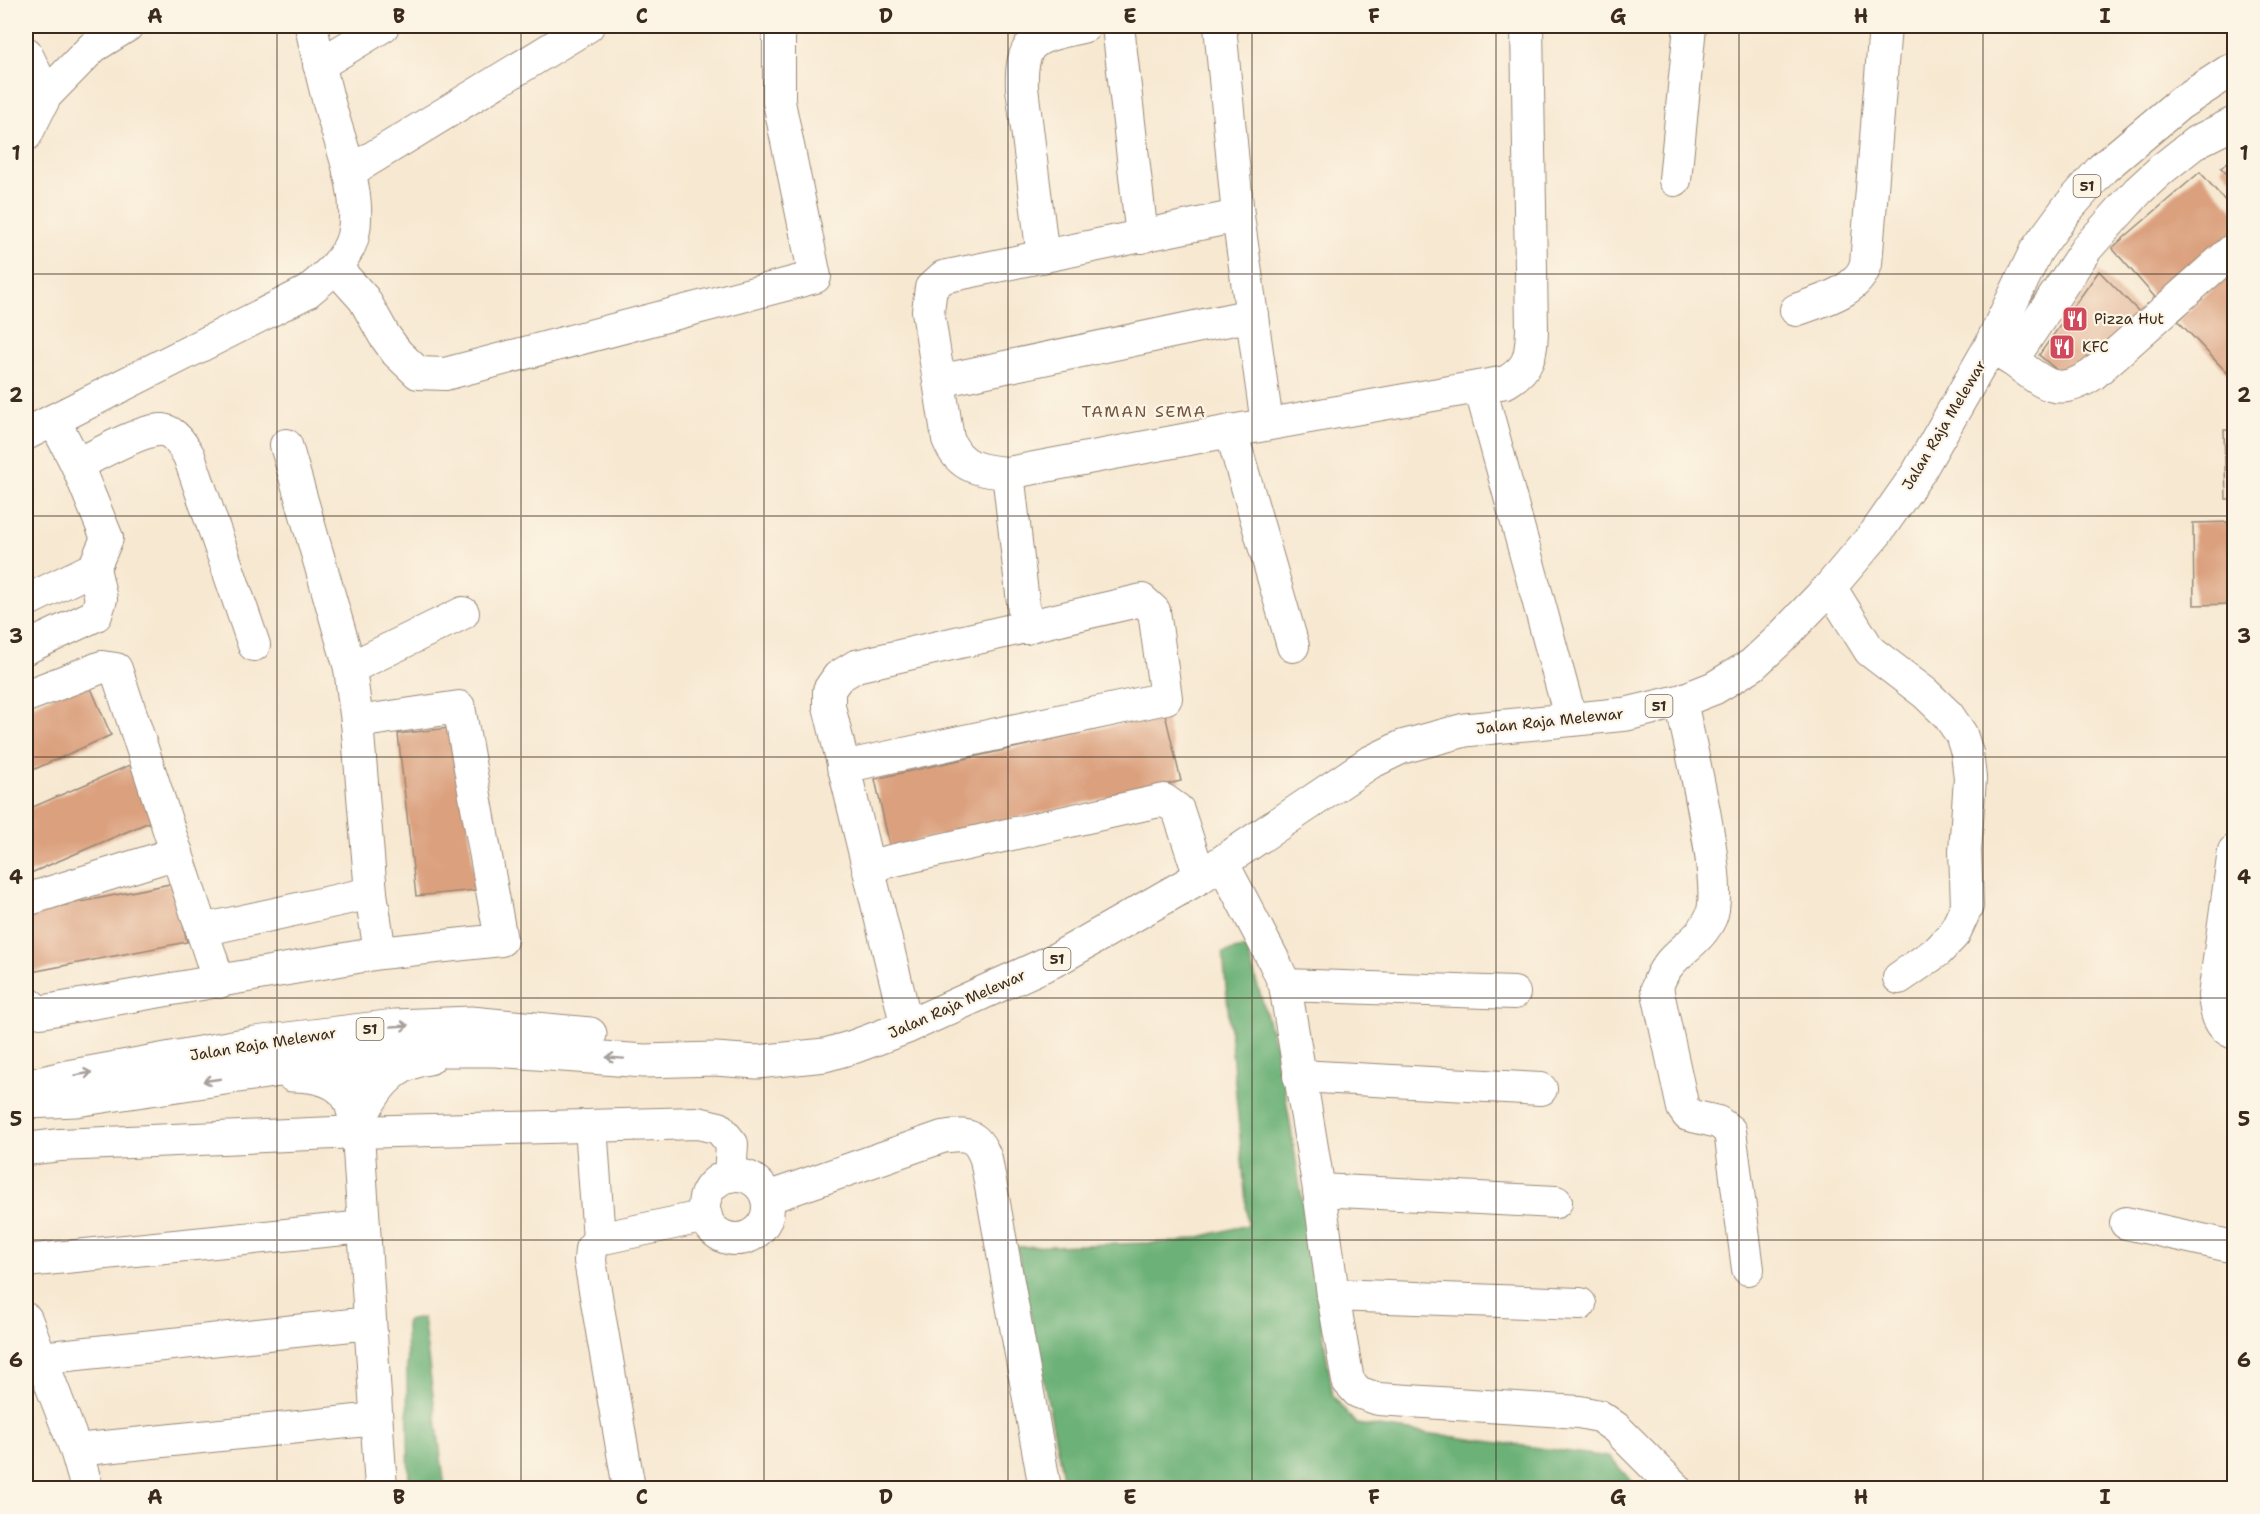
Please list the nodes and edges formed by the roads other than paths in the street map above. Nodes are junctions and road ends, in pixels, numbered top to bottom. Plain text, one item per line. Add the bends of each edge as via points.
1 (127, 26) edge
2 (311, 26) edge
3 (383, 26) edge
4 (588, 26) edge
5 (779, 26) edge
6 (1085, 26) edge
7 (1118, 26) edge
8 (1220, 26) edge
9 (1527, 26) edge
10 (1690, 26) edge
11 (1885, 26) edge
12 (26, 53) edge
13 (319, 65) junction
14 (2235, 70) edge
15 (46, 95) junction
16 (2235, 123) edge
17 (26, 135) edge
18 (349, 172) junction
19 (1675, 180) dead end
20 (1238, 216) junction
21 (1142, 237) junction
22 (2235, 249) edge
23 (1043, 257) junction
24 (336, 268) junction
25 (1796, 310) dead end
26 (1252, 315) junction
27 (2001, 353) junction
28 (939, 381) junction
29 (1480, 387) junction
30 (54, 420) junction
31 (1267, 424) junction
32 (1231, 431) junction
33 (26, 434) edge
34 (286, 445) dead end
35 (77, 465) junction
36 (1008, 474) junction
37 (94, 568) junction
38 (1830, 587) junction
39 (26, 601) edge
40 (463, 613) dead end
41 (1026, 628) junction
42 (254, 645) dead end
43 (1293, 646) dead end
44 (26, 648) edge
45 (350, 668) junction
46 (26, 696) edge
47 (1681, 701) junction
48 (1570, 720) junction
49 (357, 722) junction
50 (843, 767) junction
51 (2235, 851) edge
52 (177, 853) junction
53 (867, 866) junction
54 (1211, 869) junction
55 (371, 893) junction
56 (26, 900) edge
57 (202, 930) junction
58 (380, 953) junction
59 (1899, 978) dead end
60 (219, 982) junction
61 (1285, 985) junction
62 (1514, 993) dead end
63 (26, 1002) edge
64 (907, 1027) junction
65 (2235, 1033) edge
66 (495, 1050) junction
67 (257, 1058) junction
68 (352, 1058) junction
69 (715, 1059) junction
70 (1299, 1076) junction
71 (26, 1087) edge
72 (1541, 1089) dead end
73 (26, 1102) edge
74 (591, 1126) junction
75 (357, 1128) junction
76 (26, 1149) edge
77 (730, 1176) junction
78 (1319, 1190) junction
79 (767, 1198) junction
80 (1556, 1202) dead end
81 (706, 1216) junction
82 (2126, 1223) dead end
83 (364, 1227) junction
84 (599, 1239) junction
85 (2235, 1247) edge
86 (26, 1261) edge
87 (1748, 1269) dead end
88 (1333, 1295) junction
89 (1580, 1304) dead end
90 (26, 1319) edge
91 (370, 1323) junction
92 (40, 1358) junction
93 (376, 1419) junction
94 (76, 1450) junction
95 (87, 1488) edge
96 (381, 1488) edge
97 (629, 1488) edge
98 (1045, 1488) edge
99 (1676, 1488) edge

1 - 15 street via 93,47
2 - 13 street
3 - 13 street
4 - 18 street
5 - 24 street via 779,102 815,278 445,374 418,373 398,353 364,299
6 - 23 street via 1036,40 1021,66
7 - 21 street
8 - 20 street
9 - 29 street via 1531,346 1520,374 1506,382
10 - 19 street
11 - 25 street via 1866,264 1862,276 1845,291
12 - 15 street
13 - 18 street
14 - 27 highway, Jalan Raja Melewar / 51 via 2179,104 2096,176 2066,210 2036,251
15 - 17 street
16 - 27 street via 2196,142 2139,191
18 - 24 street via 355,206 353,237
20 - 21 street
20 - 26 street
21 - 23 street
22 - 27 street via 2077,384 2061,388 2043,383
23 - 28 street via 944,277 931,288 928,311
24 - 30 street via 307,292
26 - 28 street
26 - 31 street
27 - 38 highway, Jalan Raja Melewar / 51 via 1876,533
28 - 36 street via 953,452 982,471
29 - 31 street
29 - 48 street
30 - 33 street
30 - 35 street
31 - 32 street
32 - 36 street
32 - 43 street
34 - 45 street
35 - 37 street via 107,538
35 - 42 street via 149,431 165,430 179,441 189,456
36 - 41 street
37 - 39 street
37 - 44 street via 101,599 96,615
38 - 47 highway, Jalan Raja Melewar / 51 via 1752,665 1714,688
38 - 59 street via 1870,651 1948,715 1961,734 1967,753 1967,906 1954,934 1938,951
40 - 45 street
41 - 50 street via 856,666 838,677 830,690 829,706
41 - 50 street via 1142,600 1154,611 1166,698
45 - 49 street
46 - 52 street via 102,667 116,669
47 - 48 highway, Jalan Raja Melewar / 51 via 1628,714
47 - 87 street via 1706,830 1714,901 1712,915 1703,930 1667,965 1657,988 1683,1108 1688,1115 1718,1122 1730,1131
48 - 54 highway, Jalan Raja Melewar / 51 via 1465,730 1402,747 1360,768
49 - 55 street
49 - 58 street via 459,707 501,940
50 - 53 street
51 - 65 street via 2214,996 2216,1016
52 - 56 street
52 - 57 street
53 - 54 street via 1164,800 1178,810
53 - 64 street
54 - 61 street via 1274,961
54 - 64 highway, Jalan Raja Melewar / 51 via 1057,959
55 - 57 street
55 - 58 street
57 - 60 street
58 - 60 street
60 - 63 street via 40,1012
61 - 62 street
61 - 70 street
64 - 69 highway, Jalan Raja Melewar / 51 via 825,1055 757,1062
66 - 68 highway, Jalan Raja Melewar / 51 via 415,1050
69 -> 66 highway, Jalan Raja Melewar / 51 via 644,1060
66 - 75 highway via 425,1058 400,1067 379,1084
67 - 68 highway, Jalan Raja Melewar / 51
67 -> 69 highway, Jalan Raja Melewar / 51 via 395,1026 471,1023 636,1039 676,1046
71 -> 67 highway, Jalan Raja Melewar / 51 via 67,1077
67 -> 73 highway, Jalan Raja Melewar / 51 via 76,1100
67 - 75 highway via 339,1087 349,1099
68 - 75 street
70 - 72 street
70 - 78 street
74 - 75 street
74 - 77 street via 710,1124 719,1128 732,1144
74 - 84 street
75 - 76 street
75 - 83 street
77 - 79 street via 749,1177
77 - 81 street via 712,1186 704,1205
78 - 80 street
78 - 88 street
79 - 81 street via 766,1219 759,1229 740,1238 719,1233
79 - 98 street via 942,1137 959,1134 982,1146
81 - 84 street
82 - 85 street
83 - 86 street
83 - 91 street
84 - 97 street via 591,1249 590,1261
88 - 89 street
88 - 99 street via 1348,1381 1358,1392 1396,1401 1599,1416
90 - 92 street
91 - 92 street
91 - 93 street
92 - 94 street
93 - 94 street
93 - 96 street
94 - 95 street

